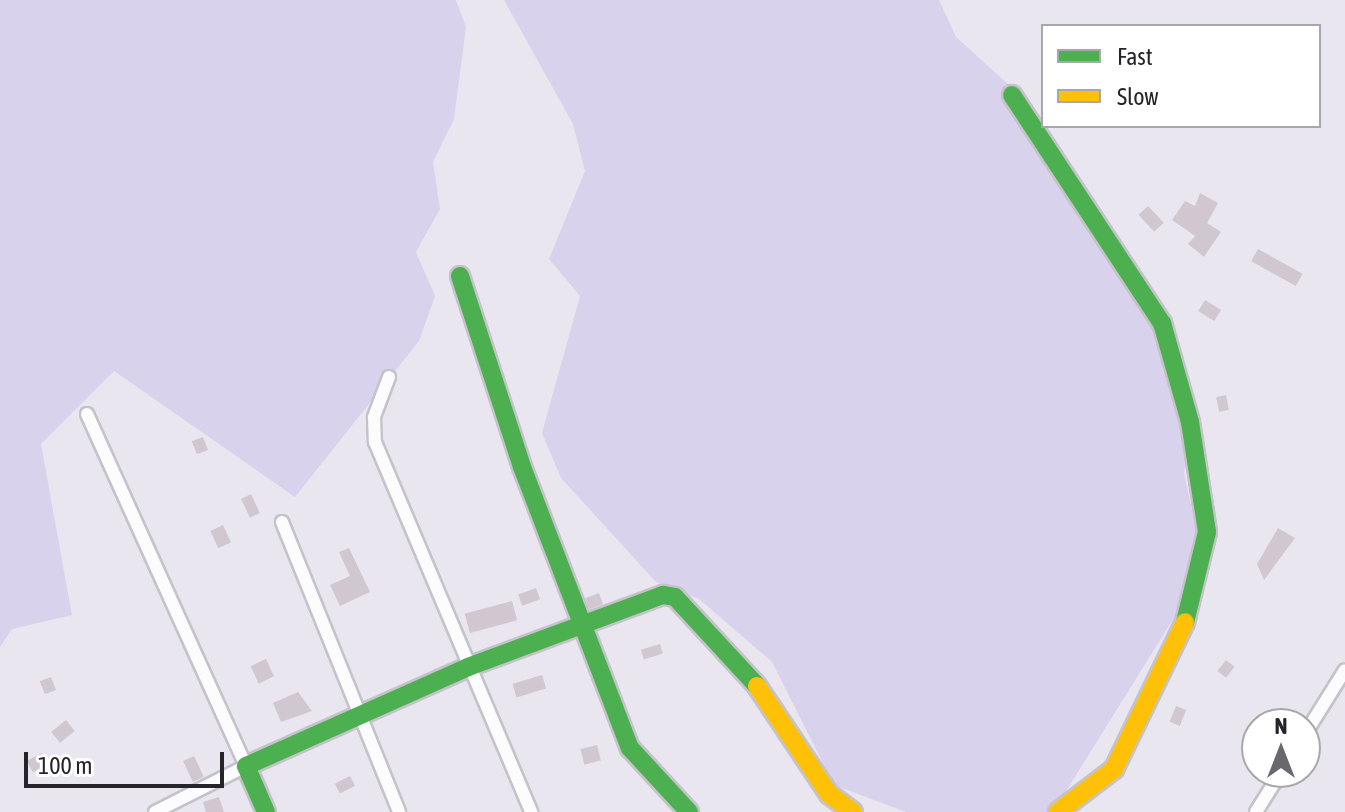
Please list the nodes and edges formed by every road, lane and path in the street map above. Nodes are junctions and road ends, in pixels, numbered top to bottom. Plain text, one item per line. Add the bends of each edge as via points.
1 (1012, 95) dead end
2 (460, 276) dead end
3 (389, 377) dead end
4 (87, 414) dead end
5 (282, 522) dead end
6 (581, 624) junction
7 (468, 667) junction
8 (1345, 670) edge
9 (1321, 708) edge
10 (361, 715) junction
11 (246, 766) junction
12 (1271, 788) edge
13 (155, 812) edge
14 (266, 812) edge
15 (399, 812) edge
16 (531, 812) edge
17 (689, 812) edge
18 (853, 812) edge
19 (1058, 812) edge
20 (1256, 812) edge

1 - 19 street via 1162,323 1190,422 1207,532 1185,624 1114,769
2 - 6 street
3 - 7 street via 374,417 375,442
4 - 11 street
5 - 10 street
6 - 7 street
6 - 17 street via 630,748
6 - 18 street via 675,597 776,706 829,794
7 - 10 street
7 - 16 street
8 - 9 street
10 - 11 street
10 - 15 street
11 - 13 street
11 - 14 street
12 - 20 street

